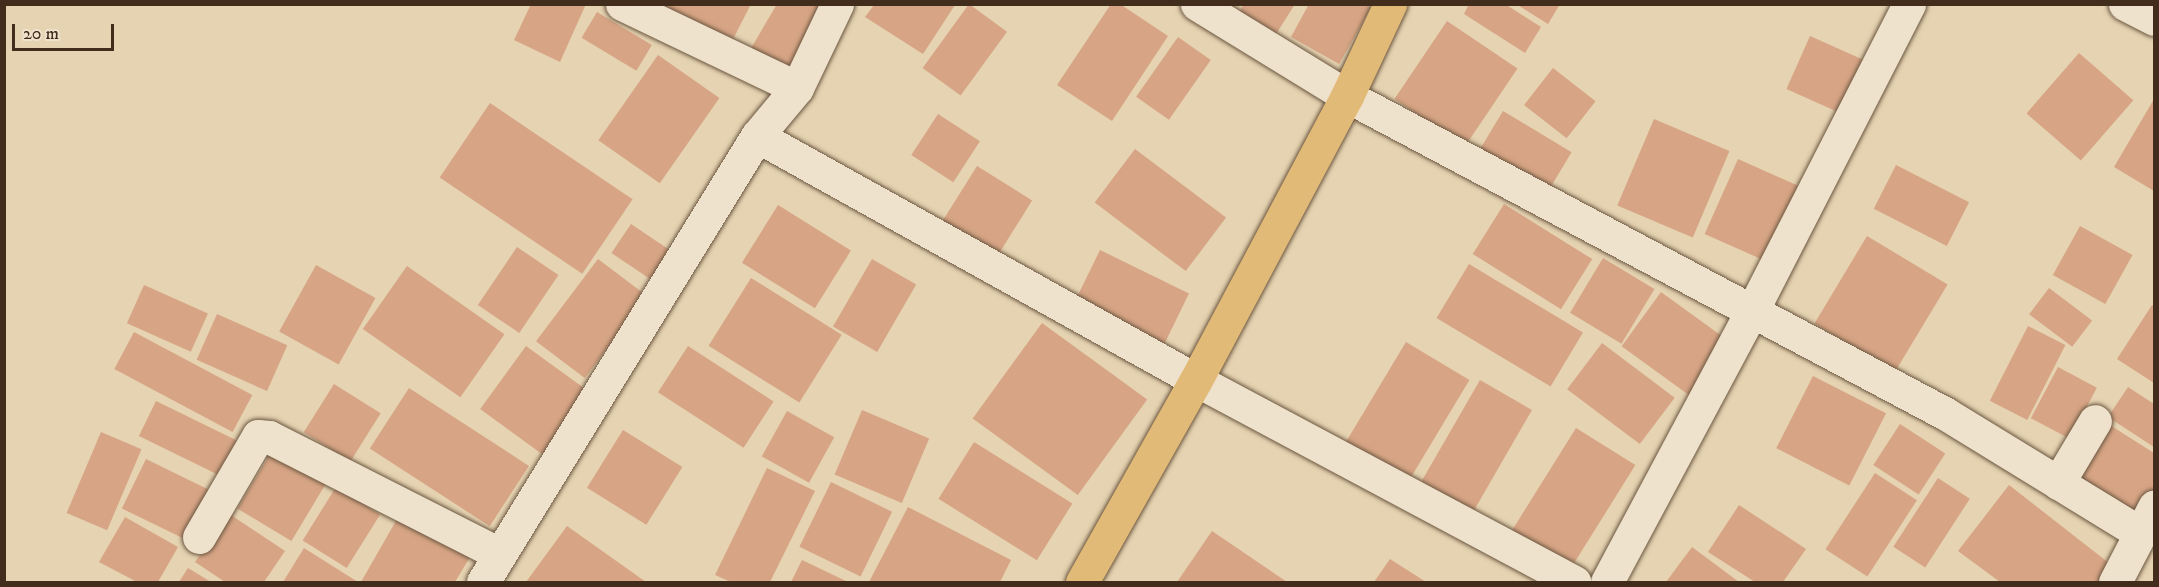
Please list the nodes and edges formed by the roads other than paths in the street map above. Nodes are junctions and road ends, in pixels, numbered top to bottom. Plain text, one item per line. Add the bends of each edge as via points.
1 (622, 4) edge
2 (837, 4) edge
3 (1197, 4) edge
4 (1390, 4) edge
5 (1910, 4) edge
6 (2126, 4) edge
7 (2154, 19) edge
8 (797, 88) junction
9 (1347, 96) junction
10 (757, 135) junction
11 (1752, 311) junction
12 (1196, 380) junction
13 (2095, 421) dead end
14 (2058, 483) junction
15 (2147, 520) edge
16 (199, 537) dead end
17 (500, 554) junction
18 (483, 582) edge
19 (1082, 582) edge
20 (1574, 582) edge
21 (1607, 582) edge
22 (2115, 582) edge

1 - 8 street
2 - 8 street
3 - 9 street
4 - 9 highway
5 - 11 street
6 - 7 street
8 - 10 street
9 - 11 street
9 - 12 highway
10 - 12 street
10 - 17 street
11 - 14 street via 1946,414
11 - 21 street
12 - 19 highway
12 - 20 street
13 - 14 street
14 - 15 street
15 - 22 street
16 - 17 street via 258,436 269,437
17 - 18 street

